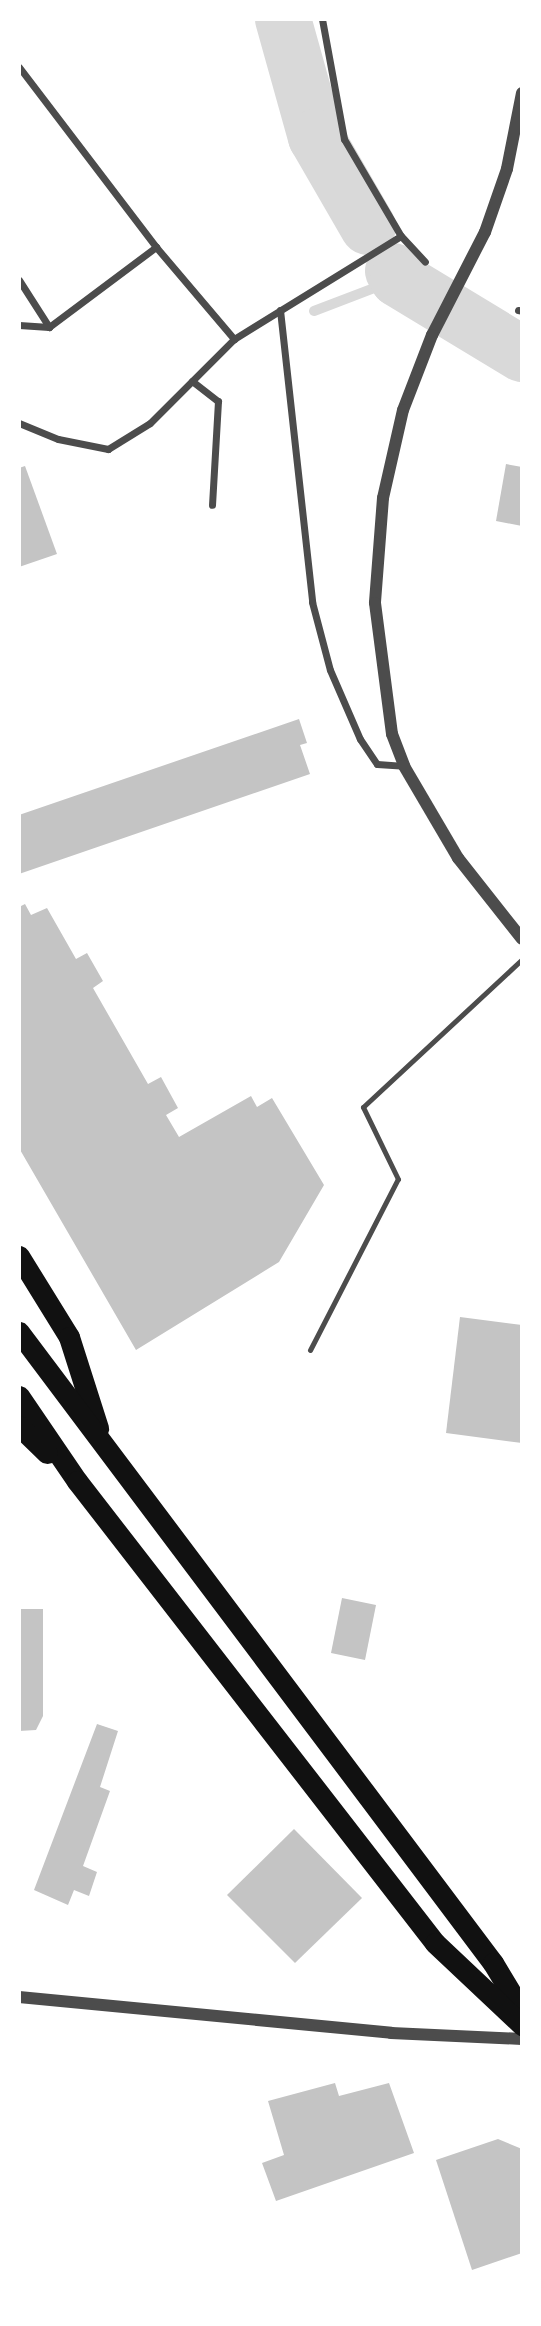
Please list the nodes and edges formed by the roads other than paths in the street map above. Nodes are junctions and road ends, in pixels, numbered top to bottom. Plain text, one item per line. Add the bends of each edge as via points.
1 (322, 19) edge
2 (19, 67) edge
3 (522, 93) edge
4 (401, 236) junction
5 (156, 247) junction
6 (425, 262) dead end
7 (19, 280) edge
8 (280, 310) junction
9 (19, 325) edge
10 (49, 327) junction
11 (234, 339) junction
12 (192, 381) junction
13 (19, 423) edge
14 (212, 505) dead end
15 (404, 766) junction
16 (522, 939) edge
17 (522, 959) edge
18 (19, 1256) edge
19 (19, 1332) edge
20 (310, 1350) dead end
21 (19, 1395) edge
22 (19, 1426) edge
23 (103, 1446) junction
24 (77, 1481) junction
25 (19, 1997) edge
26 (522, 2011) edge
27 (522, 2025) edge
28 (522, 2039) edge

1 - 4 street via 344,139
2 - 5 street
3 - 15 street via 507,169 485,232 432,335 404,410 383,498 375,603 392,734
4 - 6 street
4 - 8 street
5 - 10 street
5 - 11 street
7 - 10 street
8 - 11 street
8 - 15 street via 315,613 330,670 376,764
9 - 10 street
11 - 12 street
12 - 13 street via 150,423 108,449 58,439
12 - 14 street via 218,401
15 - 16 street via 458,858
17 - 20 lane via 363,1107 398,1179
18 - 23 highway via 69,1337
19 - 23 highway
21 - 24 highway
22 - 24 highway
23 - 26 highway via 493,1963
24 - 27 highway via 435,1943
25 - 28 street via 391,2033

